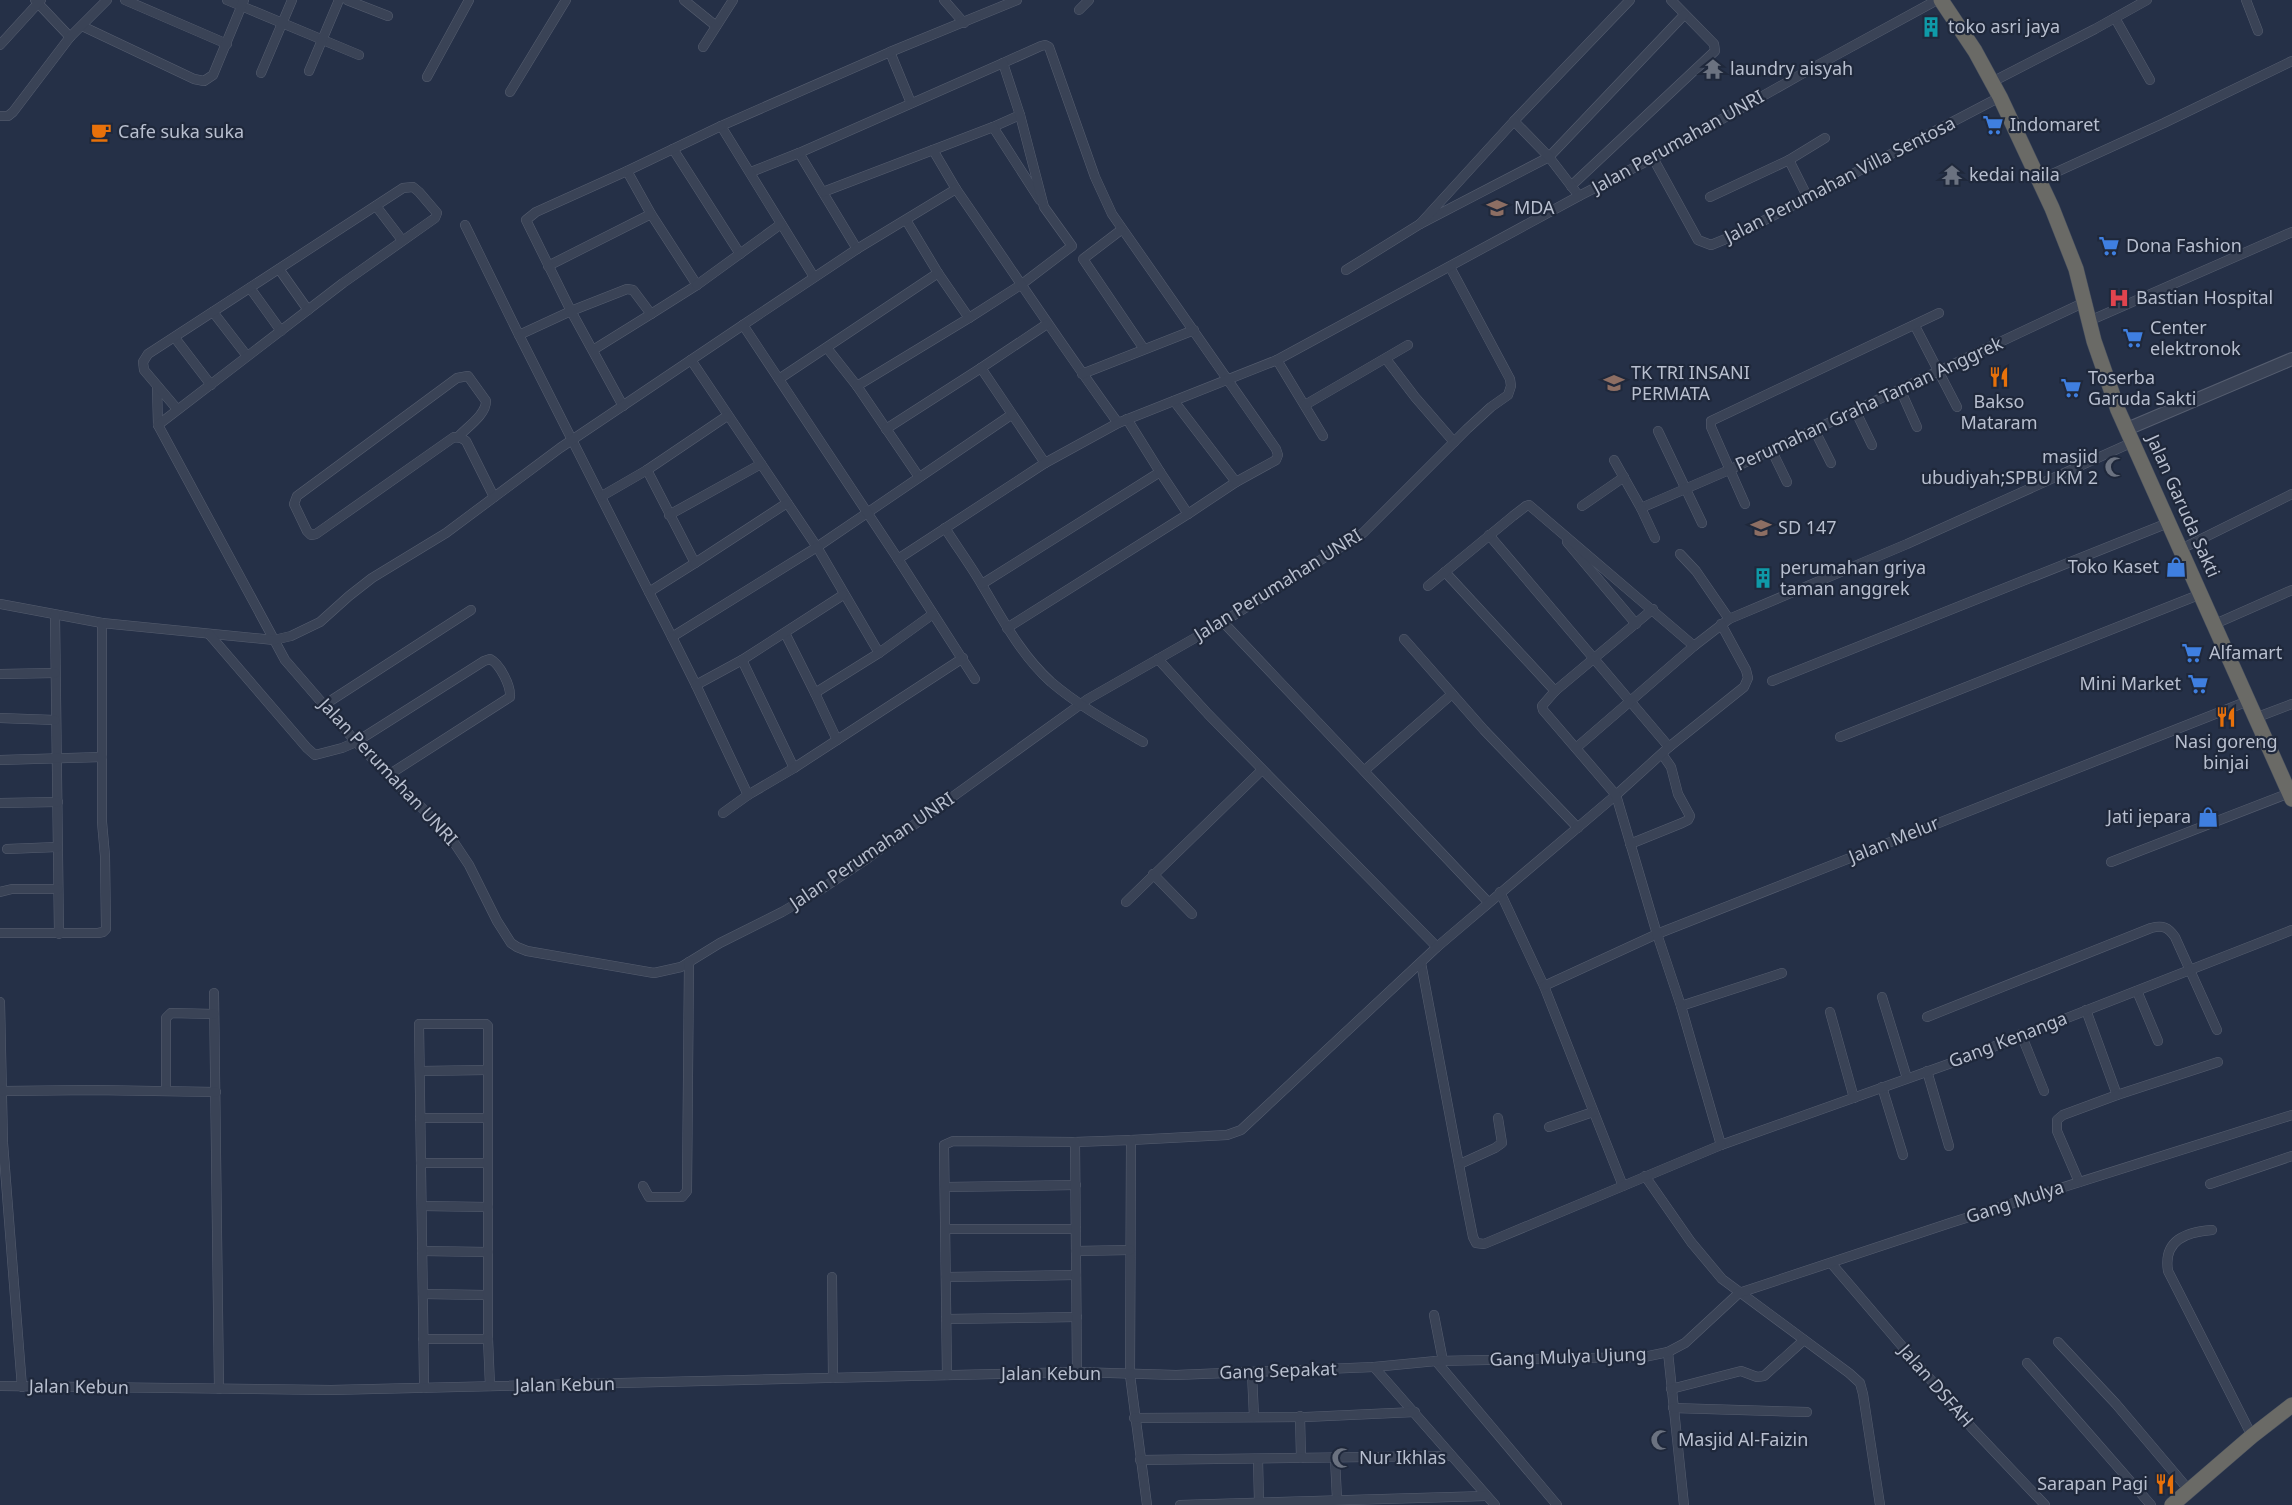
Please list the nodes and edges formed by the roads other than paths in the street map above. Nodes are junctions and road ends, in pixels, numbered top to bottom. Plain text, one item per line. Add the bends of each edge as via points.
1 (107, 0) edge
2 (125, 0) edge
3 (227, 0) edge
4 (292, 0) edge
5 (339, 0) edge
6 (347, 0) edge
7 (469, 0) edge
8 (566, 0) edge
9 (684, 0) edge
10 (733, 0) edge
11 (944, 0) edge
12 (1017, 0) edge
13 (1089, 0) edge
14 (1630, 0) edge
15 (1671, 0) edge
16 (1939, 0) edge
17 (2147, 0) edge
18 (2246, 0) edge
19 (38, 1) edge
20 (243, 3) edge
21 (1079, 10) dead end
22 (1684, 15) junction
23 (388, 16) dead end
24 (2115, 18) junction
25 (964, 22) junction
26 (283, 23) junction
27 (82, 26) junction
28 (716, 26) junction
29 (2258, 31) dead end
30 (70, 37) junction
31 (324, 40) junction
32 (227, 44) junction
33 (0, 45) edge
34 (703, 47) dead end
35 (890, 51) junction
36 (359, 55) dead end
37 (2292, 62) edge
38 (1003, 63) junction
39 (309, 71) dead end
40 (261, 73) dead end
41 (427, 77) dead end
42 (2150, 80) dead end
43 (1992, 82) junction
44 (510, 92) dead end
45 (2000, 97) junction
46 (911, 103) junction
47 (1020, 115) junction
48 (0, 116) edge
49 (1514, 121) junction
50 (721, 126) junction
51 (993, 127) junction
52 (1825, 138) dead end
53 (673, 149) junction
54 (933, 150) junction
55 (799, 153) junction
56 (1549, 157) junction
57 (1653, 158) junction
58 (1789, 160) junction
59 (627, 171) junction
60 (751, 172) junction
61 (2039, 180) junction
62 (1571, 186) junction
63 (956, 189) junction
64 (823, 192) junction
65 (1579, 195) junction
66 (1710, 197) dead end
67 (1808, 198) junction
68 (376, 206) junction
69 (1044, 207) junction
70 (651, 214) junction
71 (906, 220) junction
72 (781, 224) junction
73 (1420, 224) junction
74 (465, 225) dead end
75 (1121, 230) junction
76 (2292, 232) edge
77 (402, 240) junction
78 (1072, 246) junction
79 (857, 249) junction
80 (740, 254) junction
81 (1083, 259) junction
82 (548, 266) junction
83 (1450, 267) junction
84 (279, 269) junction
85 (1346, 270) dead end
86 (938, 273) junction
87 (814, 277) junction
88 (1022, 284) junction
89 (697, 285) junction
90 (250, 288) junction
91 (2085, 302) junction
92 (308, 310) junction
93 (571, 311) junction
94 (213, 312) junction
95 (1939, 313) dead end
96 (651, 314) junction
97 (969, 318) junction
98 (2089, 321) junction
99 (1047, 324) junction
100 (743, 325) junction
101 (1915, 326) junction
102 (1194, 330) junction
103 (281, 331) junction
104 (519, 335) junction
105 (175, 338) junction
106 (1408, 345) dead end
107 (827, 348) junction
108 (1144, 349) junction
109 (592, 350) junction
110 (247, 356) junction
111 (1386, 359) junction
112 (2292, 359) edge
113 (691, 360) junction
114 (1277, 360) junction
115 (981, 368) junction
116 (1938, 371) junction
117 (1082, 374) junction
118 (779, 380) junction
119 (1227, 380) junction
120 (211, 385) junction
121 (157, 386) junction
122 (857, 386) junction
123 (1900, 389) junction
124 (1174, 401) junction
125 (1305, 405) junction
126 (623, 406) junction
127 (1957, 407) dead end
128 (177, 409) junction
129 (1855, 410) junction
130 (1011, 415) junction
131 (727, 416) junction
132 (1122, 421) junction
133 (158, 425) junction
134 (1917, 427) dead end
135 (886, 429) junction
136 (1814, 429) junction
137 (1658, 431) dead end
138 (1323, 436) dead end
139 (2130, 436) junction
140 (458, 437) junction
141 (573, 439) junction
142 (1454, 442) junction
143 (1872, 445) dead end
144 (1772, 449) junction
145 (1614, 460) dead end
146 (1045, 463) junction
147 (1831, 463) dead end
148 (761, 464) junction
149 (646, 470) junction
150 (1729, 470) junction
151 (1160, 472) junction
152 (919, 477) junction
153 (1624, 477) junction
154 (1236, 482) junction
155 (1787, 482) dead end
156 (1686, 489) junction
157 (2292, 494) edge
158 (602, 496) junction
159 (494, 497) junction
160 (787, 503) junction
161 (1745, 504) dead end
162 (1582, 506) dead end
163 (1641, 508) junction
164 (867, 512) junction
165 (1188, 514) junction
166 (669, 515) junction
167 (1702, 523) dead end
168 (2168, 523) junction
169 (945, 528) junction
170 (1557, 528) junction
171 (1489, 535) junction
172 (1655, 538) dead end
173 (817, 547) junction
174 (2181, 549) junction
175 (1680, 554) dead end
176 (898, 559) junction
177 (695, 563) junction
178 (1445, 572) junction
179 (982, 584) junction
180 (1428, 586) dead end
181 (2292, 590) edge
182 (649, 592) junction
183 (2202, 594) junction
184 (843, 595) junction
185 (0, 604) edge
186 (1653, 609) junction
187 (471, 610) dead end
188 (933, 614) junction
189 (55, 615) junction
190 (1223, 622) junction
191 (1725, 622) junction
192 (102, 623) junction
193 (1636, 624) junction
194 (2215, 624) junction
195 (1007, 628) junction
196 (785, 633) junction
197 (209, 634) junction
198 (672, 637) junction
199 (1404, 639) dead end
200 (274, 640) junction
201 (1694, 646) junction
202 (879, 653) junction
203 (963, 658) junction
204 (1158, 658) junction
205 (1594, 659) junction
206 (742, 660) junction
207 (55, 673) junction
208 (0, 674) edge
209 (975, 679) dead end
210 (1772, 681) dead end
211 (696, 685) junction
212 (1555, 691) junction
213 (815, 693) junction
214 (1452, 694) junction
215 (1630, 700) junction
216 (2248, 701) junction
217 (2292, 704) edge
218 (324, 705) junction
219 (1081, 705) junction
220 (0, 718) edge
221 (2255, 718) junction
222 (55, 720) junction
223 (1840, 737) dead end
224 (837, 740) junction
225 (356, 742) junction
226 (1143, 742) dead end
227 (1576, 748) junction
228 (1666, 750) junction
229 (102, 757) junction
230 (57, 759) junction
231 (0, 760) edge
232 (794, 768) junction
233 (1262, 770) junction
234 (1365, 770) junction
235 (390, 774) junction
236 (2291, 794) edge
237 (748, 795) junction
238 (1616, 795) junction
239 (58, 802) junction
240 (0, 803) edge
241 (723, 813) dead end
242 (1578, 828) junction
243 (1630, 844) junction
244 (57, 847) junction
245 (6, 849) dead end
246 (2111, 862) dead end
247 (1154, 874) junction
248 (57, 889) junction
249 (0, 892) edge
250 (1500, 892) junction
251 (1126, 902) dead end
252 (1488, 902) junction
253 (1192, 914) dead end
254 (2292, 930) edge
255 (0, 933) edge
256 (59, 934) junction
257 (1657, 934) junction
258 (1437, 947) junction
259 (689, 962) junction
260 (1421, 963) junction
261 (2191, 970) junction
262 (1782, 973) dead end
263 (1544, 986) junction
264 (2138, 991) junction
265 (213, 993) dead end
266 (1882, 997) dead end
267 (0, 1002) edge
268 (1681, 1006) junction
269 (2086, 1010) junction
270 (1830, 1012) dead end
271 (214, 1014) junction
272 (1927, 1017) dead end
273 (2217, 1030) dead end
274 (2021, 1034) junction
275 (2158, 1041) dead end
276 (2218, 1062) dead end
277 (487, 1070) junction
278 (420, 1071) junction
279 (1927, 1071) junction
280 (1907, 1078) junction
281 (1882, 1087) junction
282 (166, 1090) junction
283 (2044, 1090) dead end
284 (3, 1091) junction
285 (216, 1092) junction
286 (2117, 1095) junction
287 (1854, 1098) junction
288 (1593, 1112) junction
289 (2292, 1115) edge
290 (420, 1118) junction
291 (487, 1118) junction
292 (1498, 1118) dead end
293 (1550, 1127) dead end
294 (1131, 1140) junction
295 (1075, 1142) junction
296 (1721, 1145) junction
297 (1949, 1146) dead end
298 (1903, 1155) dead end
299 (2292, 1156) edge
300 (421, 1163) junction
301 (487, 1163) junction
302 (1460, 1164) junction
303 (1645, 1176) junction
304 (2079, 1182) junction
305 (2210, 1184) dead end
306 (1076, 1185) junction
307 (643, 1186) dead end
308 (1623, 1186) junction
309 (945, 1187) junction
310 (422, 1206) junction
311 (488, 1207) junction
312 (946, 1229) junction
313 (1076, 1229) junction
314 (2212, 1230) dead end
315 (1130, 1250) junction
316 (422, 1251) junction
317 (1076, 1251) junction
318 (488, 1252) junction
319 (1832, 1263) junction
320 (1076, 1275) junction
321 (832, 1276) dead end
322 (946, 1277) junction
323 (1739, 1293) junction
324 (423, 1294) junction
325 (486, 1295) junction
326 (1434, 1315) dead end
327 (1077, 1317) junction
328 (946, 1319) junction
329 (423, 1339) junction
330 (488, 1339) junction
331 (1804, 1340) junction
332 (2058, 1342) dead end
333 (1668, 1353) junction
334 (1439, 1361) junction
335 (2027, 1364) dead end
336 (1374, 1367) junction
337 (1077, 1372) junction
338 (1252, 1373) junction
339 (947, 1375) junction
340 (1130, 1375) junction
341 (833, 1378) junction
342 (0, 1386) edge
343 (490, 1386) junction
344 (22, 1387) junction
345 (424, 1388) junction
346 (219, 1389) junction
347 (1671, 1389) junction
348 (2292, 1405) edge
349 (1672, 1408) junction
350 (1415, 1412) junction
351 (1807, 1412) dead end
352 (1300, 1416) junction
353 (1254, 1417) junction
354 (1134, 1418) junction
355 (2252, 1436) junction
356 (1451, 1456) junction
357 (1301, 1458) junction
358 (1335, 1458) junction
359 (1258, 1459) junction
360 (1140, 1460) junction
361 (2188, 1489) junction
362 (1486, 1496) junction
363 (1337, 1499) junction
364 (1259, 1502) junction
365 (1303, 1503) edge
366 (2175, 1504) edge
367 (1147, 1505) edge
368 (1180, 1505) edge
369 (1495, 1505) edge
370 (1557, 1505) edge
371 (1684, 1505) edge
372 (1880, 1505) edge
373 (2044, 1505) edge
374 (2151, 1505) edge

1 - 27 street
2 - 32 street
3 - 20 street
4 - 26 street
5 - 31 street
6 - 23 street
7 - 41 street
8 - 44 street
9 - 28 street
10 - 28 street
11 - 25 street
12 - 25 street
13 - 21 street
14 - 49 street
15 - 22 street
16 - 43 highway, Jalan Garuda Sakti
16 - 57 street, Jalan Perumahan UNRI
17 - 24 street
18 - 29 street
19 - 30 street
19 - 33 street
20 - 26 street
20 - 32 street
22 - 56 street
22 - 62 street via 1714,44 1715,51
24 - 42 street
24 - 43 street
25 - 35 street
26 - 31 street
26 - 40 street
27 - 30 street
27 - 32 street via 200,81 213,75
28 - 34 street
30 - 48 street via 13,112
31 - 36 street
31 - 39 street
35 - 46 street
35 - 50 street
37 - 61 street
38 - 46 street
38 - 47 street
38 - 75 street via 1041,46 1049,47 1095,177
43 - 45 highway, Jalan Garuda Sakti
45 - 61 highway, Jalan Garuda Sakti
45 - 67 street, Jalan Perumahan Villa Sentosa
46 - 55 street
47 - 51 street
47 - 69 street
49 - 56 street
49 - 73 street
50 - 53 street
50 - 60 street
51 - 54 street
51 - 69 street
52 - 58 street
53 - 59 street
53 - 80 street
54 - 63 street
54 - 64 street
55 - 60 street
55 - 64 street
56 - 62 street
56 - 73 street
57 - 65 street, Jalan Perumahan UNRI
57 - 67 street, Jalan Perumahan Villa Sentosa via 1698,240 1705,244 1738,234
58 - 66 street
58 - 67 street
59 - 70 street
59 - 82 street via 527,218
60 - 72 street
61 - 91 highway, Jalan Garuda Sakti via 2070,252
62 - 65 street
63 - 71 street
63 - 88 street
64 - 79 street
65 - 83 street, Jalan Perumahan UNRI
68 - 77 street
68 - 77 street via 410,187 437,213 435,219
68 - 84 street
69 - 78 street
70 - 82 street
70 - 89 street
71 - 79 street
71 - 86 street
72 - 80 street
72 - 87 street
73 - 85 street
74 - 104 street
75 - 81 street
75 - 102 street
76 - 98 street
77 - 92 street
78 - 81 street
78 - 88 street
79 - 87 street
80 - 89 street
81 - 108 street
82 - 93 street
83 - 114 street, Jalan Perumahan UNRI
83 - 142 street, Jalan Perumahan UNRI via 1511,386 1508,395
84 - 90 street
84 - 92 street
86 - 97 street
86 - 107 street
87 - 100 street
88 - 97 street
88 - 99 street
89 - 96 street
90 - 94 street
90 - 103 street
91 - 98 highway, Jalan Garuda Sakti
91 - 116 street, Perumahan Graha Taman Anggrek
92 - 103 street
93 - 96 street via 630,289
93 - 104 street
93 - 109 street
94 - 105 street
94 - 110 street
95 - 101 street
96 - 109 street
97 - 122 street
98 - 139 highway, Jalan Garuda Sakti via 2108,384
99 - 115 street
99 - 117 street
100 - 113 street
100 - 118 street
101 - 116 street
101 - 150 street via 1711,421
102 - 108 street
102 - 119 street
103 - 110 street
104 - 141 street
105 - 120 street
105 - 121 street via 148,354 143,362 144,370
106 - 111 street
107 - 118 street
107 - 122 street
108 - 117 street
109 - 126 street
110 - 120 street
111 - 125 street
111 - 142 street
112 - 139 street
113 - 126 street
113 - 131 street
114 - 119 street, Jalan Perumahan UNRI
114 - 125 street
115 - 130 street
115 - 135 street
116 - 123 street, Perumahan Graha Taman Anggrek
116 - 127 street
117 - 132 street
118 - 164 street
119 - 124 street, Jalan Perumahan UNRI
119 - 154 street via 1278,455 1276,460
120 - 128 street
121 - 128 street
121 - 133 street
122 - 135 street
123 - 129 street, Perumahan Graha Taman Anggrek
123 - 134 street
124 - 132 street, Jalan Perumahan UNRI
124 - 154 street
125 - 138 street
126 - 141 street
128 - 133 street
129 - 136 street, Perumahan Graha Taman Anggrek
129 - 143 street
130 - 146 street
130 - 152 street
131 - 148 street
131 - 149 street
132 - 146 street, Jalan Perumahan UNRI
132 - 151 street
133 - 200 street, Jalan Perumahan UNRI
135 - 152 street
136 - 144 street, Perumahan Graha Taman Anggrek
136 - 147 street
137 - 156 street
139 - 168 highway, Jalan Garuda Sakti
139 - 191 street via 1917,539
140 - 140 street via 449,439 316,534 307,531 294,504 297,496 457,378 468,376 486,405
140 - 159 street via 466,441
141 - 158 street
141 - 159 street
142 - 190 street, Jalan Perumahan UNRI via 1368,529
144 - 150 street, Perumahan Graha Taman Anggrek
144 - 155 street
145 - 153 street
146 - 169 street, Jalan Perumahan UNRI
148 - 160 street
148 - 166 street
149 - 158 street
149 - 166 street
150 - 156 street, Perumahan Graha Taman Anggrek
150 - 161 street
151 - 165 street
151 - 179 street
152 - 164 street
153 - 162 street
153 - 163 street
154 - 165 street
156 - 163 street, Perumahan Graha Taman Anggrek
156 - 167 street
157 - 174 street
158 - 182 street
159 - 200 street via 446,533 362,585 320,622
160 - 173 street
160 - 177 street
163 - 172 street
164 - 173 street
164 - 176 street
165 - 195 street
166 - 177 street
168 - 174 highway, Jalan Garuda Sakti
168 - 210 street
169 - 176 street, Jalan Perumahan UNRI
169 - 179 street
170 - 171 street via 1528,505
170 - 186 street
170 - 193 street
171 - 178 street
171 - 205 street
173 - 184 street
173 - 198 street
174 - 183 highway, Jalan Garuda Sakti
175 - 191 street via 1701,578
176 - 188 street
177 - 182 street
178 - 180 street
178 - 212 street
179 - 195 street
181 - 194 street
182 - 198 street
183 - 194 highway, Jalan Garuda Sakti
183 - 223 street
184 - 196 street
184 - 202 street
185 - 189 street
186 - 193 street
186 - 201 street
187 - 218 street
188 - 202 street
188 - 203 street
189 - 192 street
189 - 207 street
190 - 204 street, Jalan Perumahan UNRI
190 - 234 street
191 - 201 street
191 - 228 street via 1747,681
192 - 197 street
192 - 229 street
193 - 205 street
194 - 216 highway, Jalan Garuda Sakti
195 - 219 street via 1031,662
196 - 206 street
196 - 213 street
197 - 200 street
197 - 225 street via 315,754
198 - 211 street
199 - 214 street
200 - 218 street, Jalan Perumahan UNRI via 285,660
201 - 215 street
202 - 213 street
203 - 209 street
203 - 224 street
204 - 219 street, Jalan Perumahan UNRI
204 - 233 street
205 - 212 street
205 - 215 street
206 - 211 street
206 - 232 street
207 - 208 street
207 - 222 street
211 - 237 street
212 - 227 street via 1542,703 1543,710
213 - 224 street
214 - 234 street
214 - 242 street
215 - 227 street
215 - 228 street
216 - 221 highway, Jalan Garuda Sakti
216 - 257 street, Jalan Melur
217 - 221 street
218 - 225 street, Jalan Perumahan UNRI
219 - 226 street
219 - 259 street, Jalan Perumahan UNRI via 841,876
220 - 222 street
221 - 236 highway, Jalan Garuda Sakti
222 - 230 street
224 - 232 street
225 - 235 street, Jalan Perumahan UNRI
225 - 235 street via 484,661 494,660 510,697
227 - 238 street
228 - 238 street
228 - 243 street via 1678,794 1690,816
229 - 230 street
229 - 256 street via 106,929 101,933
230 - 231 street
230 - 239 street
232 - 237 street
233 - 247 street
233 - 258 street
234 - 252 street
235 - 259 street, Jalan Perumahan UNRI via 460,849 504,932 517,947 654,973 672,971
236 - 246 street
237 - 241 street
238 - 242 street
238 - 243 street
239 - 240 street
239 - 244 street
242 - 250 street
243 - 257 street
244 - 245 street
244 - 248 street
247 - 251 street
247 - 253 street
248 - 249 street
248 - 256 street
250 - 252 street
250 - 263 street
252 - 258 street
254 - 261 street, Gang Kenanga
255 - 256 street
257 - 263 street, Jalan Melur
257 - 268 street
258 - 260 street
259 - 307 street via 687,1191 682,1197 654,1198 649,1197
260 - 294 street via 1241,1130 1227,1135
260 - 302 street
261 - 264 street, Gang Kenanga
261 - 272 street via 2171,930 2158,926
261 - 273 street
262 - 268 street
263 - 288 street
264 - 269 street, Gang Kenanga
264 - 275 street
265 - 271 street
266 - 280 street
267 - 284 street
268 - 296 street
269 - 274 street, Gang Kenanga
269 - 286 street
270 - 287 street
271 - 282 street via 171,1013 166,1018
271 - 285 street
274 - 279 street, Gang Kenanga
274 - 283 street
276 - 286 street
277 - 278 street
277 - 278 street via 487,1024 421,1023
277 - 291 street
278 - 290 street
279 - 280 street, Gang Kenanga
279 - 297 street
280 - 281 street, Gang Kenanga
281 - 287 street, Gang Kenanga
281 - 298 street
282 - 284 street
282 - 285 street
284 - 344 street via 3,1143
285 - 346 street
286 - 304 street via 2063,1114 2057,1120 2057,1131
287 - 296 street, Gang Kenanga
288 - 293 street
288 - 308 street
289 - 304 street, Gang Mulya
290 - 291 street
290 - 300 street
291 - 301 street
292 - 302 street via 1502,1143
294 - 295 street
294 - 315 street
295 - 306 street
295 - 309 street via 949,1142 944,1145
296 - 303 street, Gang Kenanga
299 - 305 street
300 - 301 street
300 - 310 street
301 - 311 street
302 - 308 street, Gang Kenanga via 1473,1237 1481,1245
303 - 308 street, Gang Kenanga
303 - 323 street via 1704,1259
304 - 319 street, Gang Mulya
306 - 309 street
306 - 313 street
309 - 312 street
310 - 311 street
310 - 316 street
311 - 318 street
312 - 313 street
312 - 322 street
313 - 317 street
314 - 355 street via 2187,1234 2173,1244 2168,1253 2168,1270
315 - 317 street
315 - 340 street
316 - 318 street
316 - 324 street
317 - 320 street
318 - 325 street
319 - 323 street, Gang Mulya
319 - 373 street, Jalan DSFAH via 1972,1428
320 - 322 street
320 - 327 street
321 - 341 street
322 - 328 street
323 - 331 street
323 - 333 street, Gang Mulya Ujung via 1694,1337
324 - 325 street
324 - 329 street
325 - 330 street
326 - 334 street
327 - 328 street
327 - 337 street
328 - 339 street
329 - 330 street
329 - 345 street
330 - 343 street
331 - 347 street via 1760,1377 1741,1371
331 - 372 street via 1860,1383
332 - 361 street
333 - 334 street, Gang Mulya Ujung via 1644,1357
333 - 347 street
334 - 336 street, Gang Mulya Ujung
334 - 370 street
335 - 374 street
336 - 338 street, Gang Sepakat
336 - 350 street
337 - 339 street, Jalan Kebun
337 - 340 street, Jalan Kebun
338 - 340 street, Gang Sepakat
338 - 353 street
339 - 341 street, Jalan Kebun
340 - 354 street
341 - 343 street, Jalan Kebun
342 - 344 street, Jalan Kebun
343 - 345 street, Jalan Kebun
344 - 346 street, Jalan Kebun
345 - 346 street, Jalan Kebun
347 - 349 street
348 - 355 highway
349 - 351 street
349 - 371 street
350 - 352 street
350 - 356 street
352 - 353 street
352 - 357 street
353 - 354 street
354 - 360 street
355 - 361 highway
356 - 358 street
356 - 362 street
357 - 358 street
357 - 359 street
358 - 363 street
359 - 360 street
359 - 364 street
360 - 367 street
361 - 366 highway
362 - 363 street
362 - 369 street
363 - 365 street
364 - 365 street
364 - 368 street

